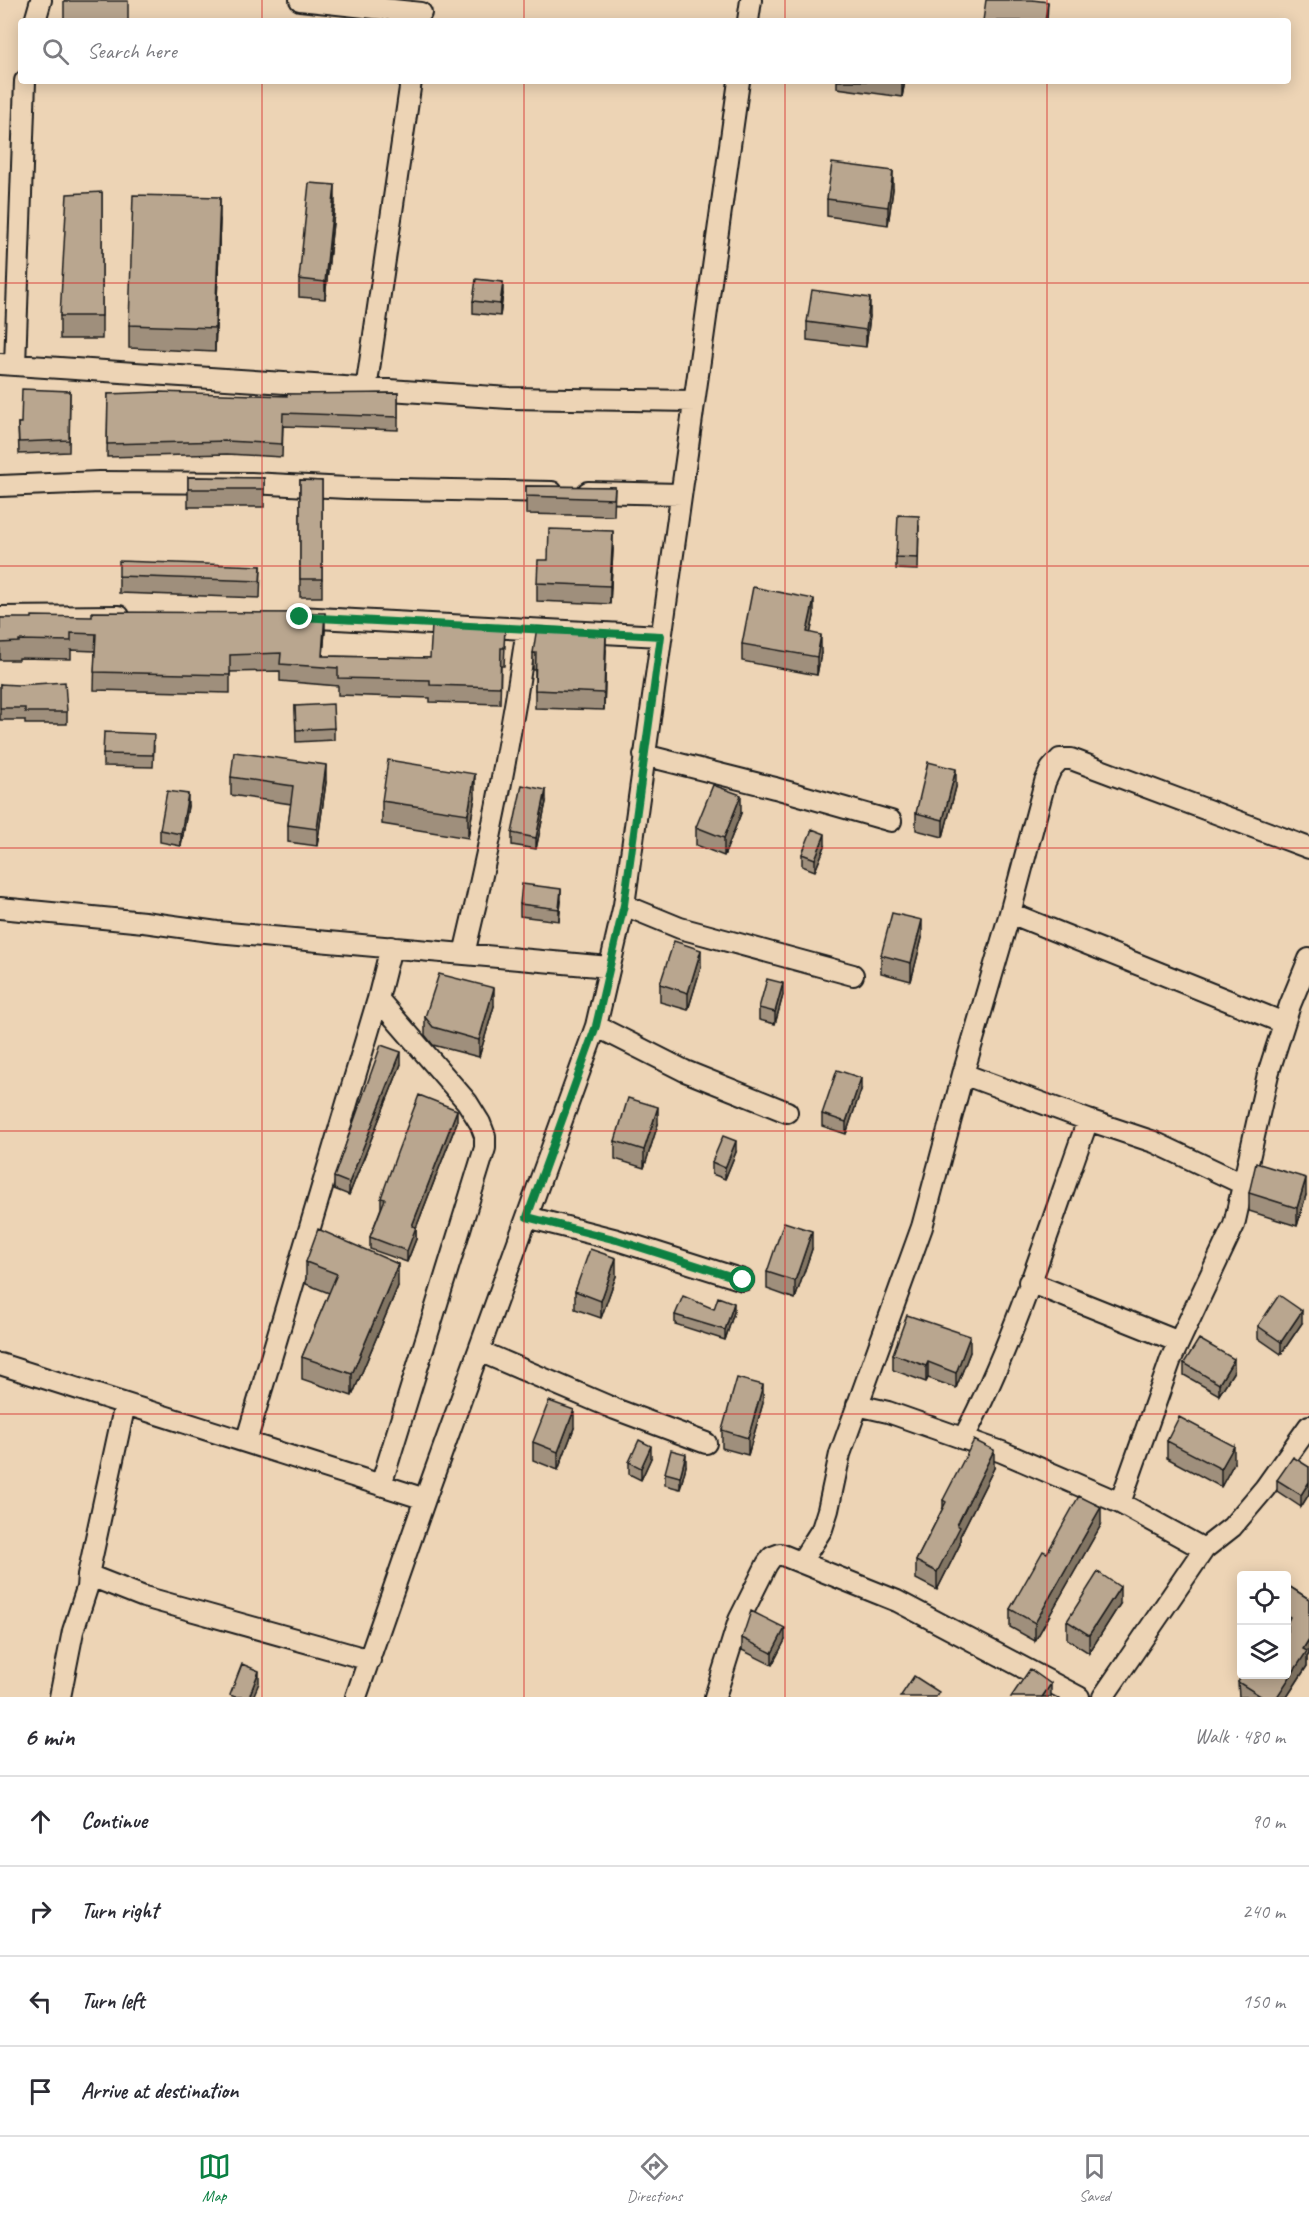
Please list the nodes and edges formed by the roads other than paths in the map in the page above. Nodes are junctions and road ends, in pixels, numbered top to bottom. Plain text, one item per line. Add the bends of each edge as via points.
1 (40, 0) edge
2 (300, 0) edge
3 (751, 0) edge
4 (421, 11) edge
5 (36, 18) edge
6 (748, 18) edge
7 (25, 84) edge
8 (411, 84) edge
9 (739, 84) edge
10 (8, 364) edge
11 (366, 390) junction
12 (694, 401) junction
13 (0, 486) edge
14 (681, 494) junction
15 (139, 616) edge
16 (277, 616) edge
17 (0, 617) edge
18 (527, 629) junction
19 (661, 636) junction
20 (644, 755) junction
21 (891, 821) dead end
22 (1309, 848) edge
23 (624, 905) junction
24 (0, 908) edge
25 (1010, 913) junction
26 (391, 947) junction
27 (464, 954) junction
28 (1309, 959) edge
29 (609, 967) junction
30 (853, 975) dead end
31 (378, 999) junction
32 (1284, 1023) junction
33 (596, 1026) junction
34 (963, 1074) junction
35 (788, 1112) dead end
36 (1088, 1120) junction
37 (1243, 1184) junction
38 (527, 1217) junction
39 (743, 1280) dead end
40 (1029, 1282) junction
41 (1179, 1342) junction
42 (479, 1351) junction
43 (0, 1364) edge
44 (125, 1404) junction
45 (857, 1405) junction
46 (1309, 1426) edge
47 (963, 1439) junction
48 (246, 1442) junction
49 (706, 1443) dead end
50 (381, 1485) junction
51 (425, 1499) junction
52 (1120, 1503) junction
53 (1204, 1549) junction
54 (801, 1562) junction
55 (88, 1575) junction
56 (370, 1660) junction
57 (60, 1697) edge
58 (356, 1697) edge
59 (715, 1697) edge
60 (1079, 1697) edge
61 (1103, 1697) edge

1 - 5 street
2 - 4 street
3 - 6 street
7 - 10 street
8 - 11 street
9 - 12 street
10 - 11 street
11 - 12 street via 509,398
12 - 14 street
13 - 14 street via 251,483
14 - 19 street
15 - 17 street
16 - 18 street
18 - 19 street
18 - 27 street via 514,721
19 - 20 street
20 - 21 street
20 - 23 street
22 - 25 street via 1071,759 1060,759 1045,782
23 - 29 street
23 - 30 street via 680,928
24 - 26 street
25 - 32 street
25 - 34 street
26 - 27 street
26 - 31 street
27 - 29 street
28 - 32 street
29 - 33 street
31 - 48 street
31 - 50 street via 467,1102 485,1136 482,1159
32 - 37 street
33 - 35 street via 685,1071
33 - 38 street
34 - 36 street
34 - 45 street via 922,1227
36 - 37 street via 1154,1142
36 - 40 street
37 - 41 street via 1234,1225
38 - 39 street via 617,1240
38 - 42 street
40 - 41 street
40 - 47 street via 1010,1335
41 - 52 street
42 - 49 street
42 - 51 street
43 - 44 street
44 - 48 street
44 - 55 street
45 - 47 street
45 - 54 street via 840,1454 822,1529
46 - 53 street via 1232,1527
47 - 52 street
48 - 50 street
50 - 51 street
51 - 56 street
52 - 53 street
53 - 61 street
54 - 59 street via 780,1554 767,1564 739,1620
54 - 60 street via 897,1601
55 - 56 street via 144,1597
55 - 57 street
56 - 58 street

